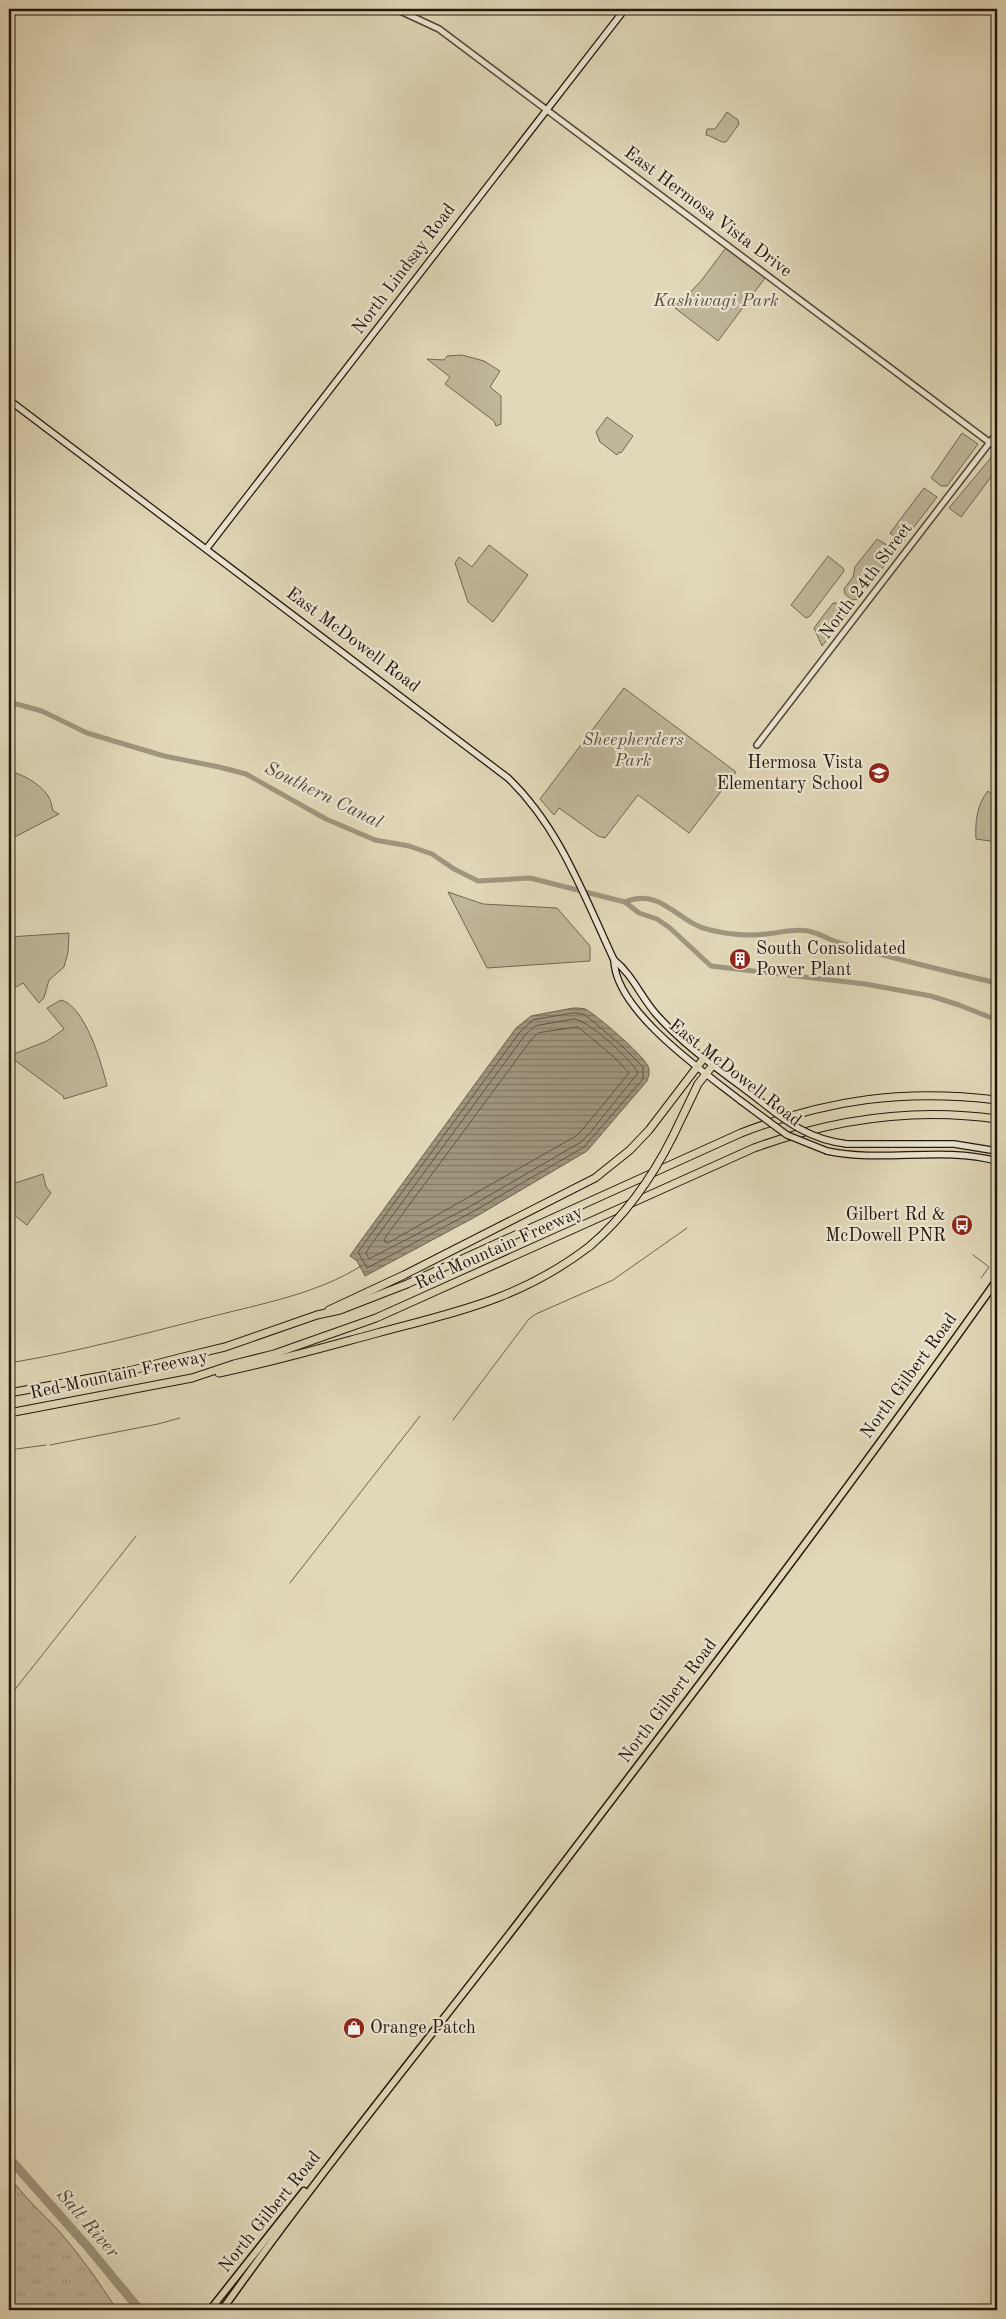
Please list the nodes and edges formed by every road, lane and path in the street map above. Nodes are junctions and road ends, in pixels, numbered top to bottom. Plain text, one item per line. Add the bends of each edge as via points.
1 (396, 9) edge
2 (624, 9) edge
3 (547, 109) junction
4 (9, 400) edge
5 (997, 433) edge
6 (990, 442) junction
7 (997, 448) edge
8 (207, 548) junction
9 (757, 745) dead end
10 (614, 960) junction
11 (704, 1058) junction
12 (713, 1065) junction
13 (697, 1066) junction
14 (706, 1074) junction
15 (997, 1100) edge
16 (997, 1119) edge
17 (997, 1151) edge
18 (997, 1161) edge
19 (997, 1280) edge
20 (317, 1315) junction
21 (192, 1378) junction
22 (9, 1393) edge
23 (9, 1413) edge
24 (355, 2134) junction
25 (210, 2310) edge
26 (222, 2310) edge

1 - 3 street, East Hermosa Vista Drive via 439,28
2 - 3 main road, North Lindsay Road
3 - 6 street, East Hermosa Vista Drive
3 - 8 main road, North Lindsay Road
4 - 8 main road, East McDowell Road
5 - 6 street, North 24th Street
6 - 7 street, East Hermosa Vista Drive
6 - 9 street, North 24th Street
8 - 10 main road, East McDowell Road via 508,778 527,797 548,824
10 - 11 main road, East McDowell Road via 624,967 655,1014
10 - 13 main road, East McDowell Road via 614,972 645,1019
11 - 12 main road, East McDowell Road
11 - 13 highway
12 - 14 highway
12 - 17 main road, East McDowell Road, bridge via 804,1132 847,1144 954,1144
13 - 14 main road, East McDowell Road
13 - 20 highway via 649,1130 595,1178 404,1276
14 - 18 main road, East McDowell Road, bridge via 787,1135 827,1151 868,1156 954,1154
14 - 21 highway, bridge via 658,1165 634,1201 590,1246 549,1275 501,1298 275,1361
15 - 20 highway, Red Mountain Freeway via 945,1095 887,1096 791,1114 741,1132 407,1284 340,1310
16 - 21 highway, Red Mountain Freeway via 962,1114 906,1114 838,1123 782,1138 376,1318 274,1354
19 - 24 main road, North Gilbert Road via 655,1743
20 - 22 highway, Red Mountain Freeway via 259,1336 174,1360
21 - 23 highway, Red Mountain Freeway
24 - 25 main road, North Gilbert Road via 310,2183
24 - 26 main road, North Gilbert Road via 268,2244

